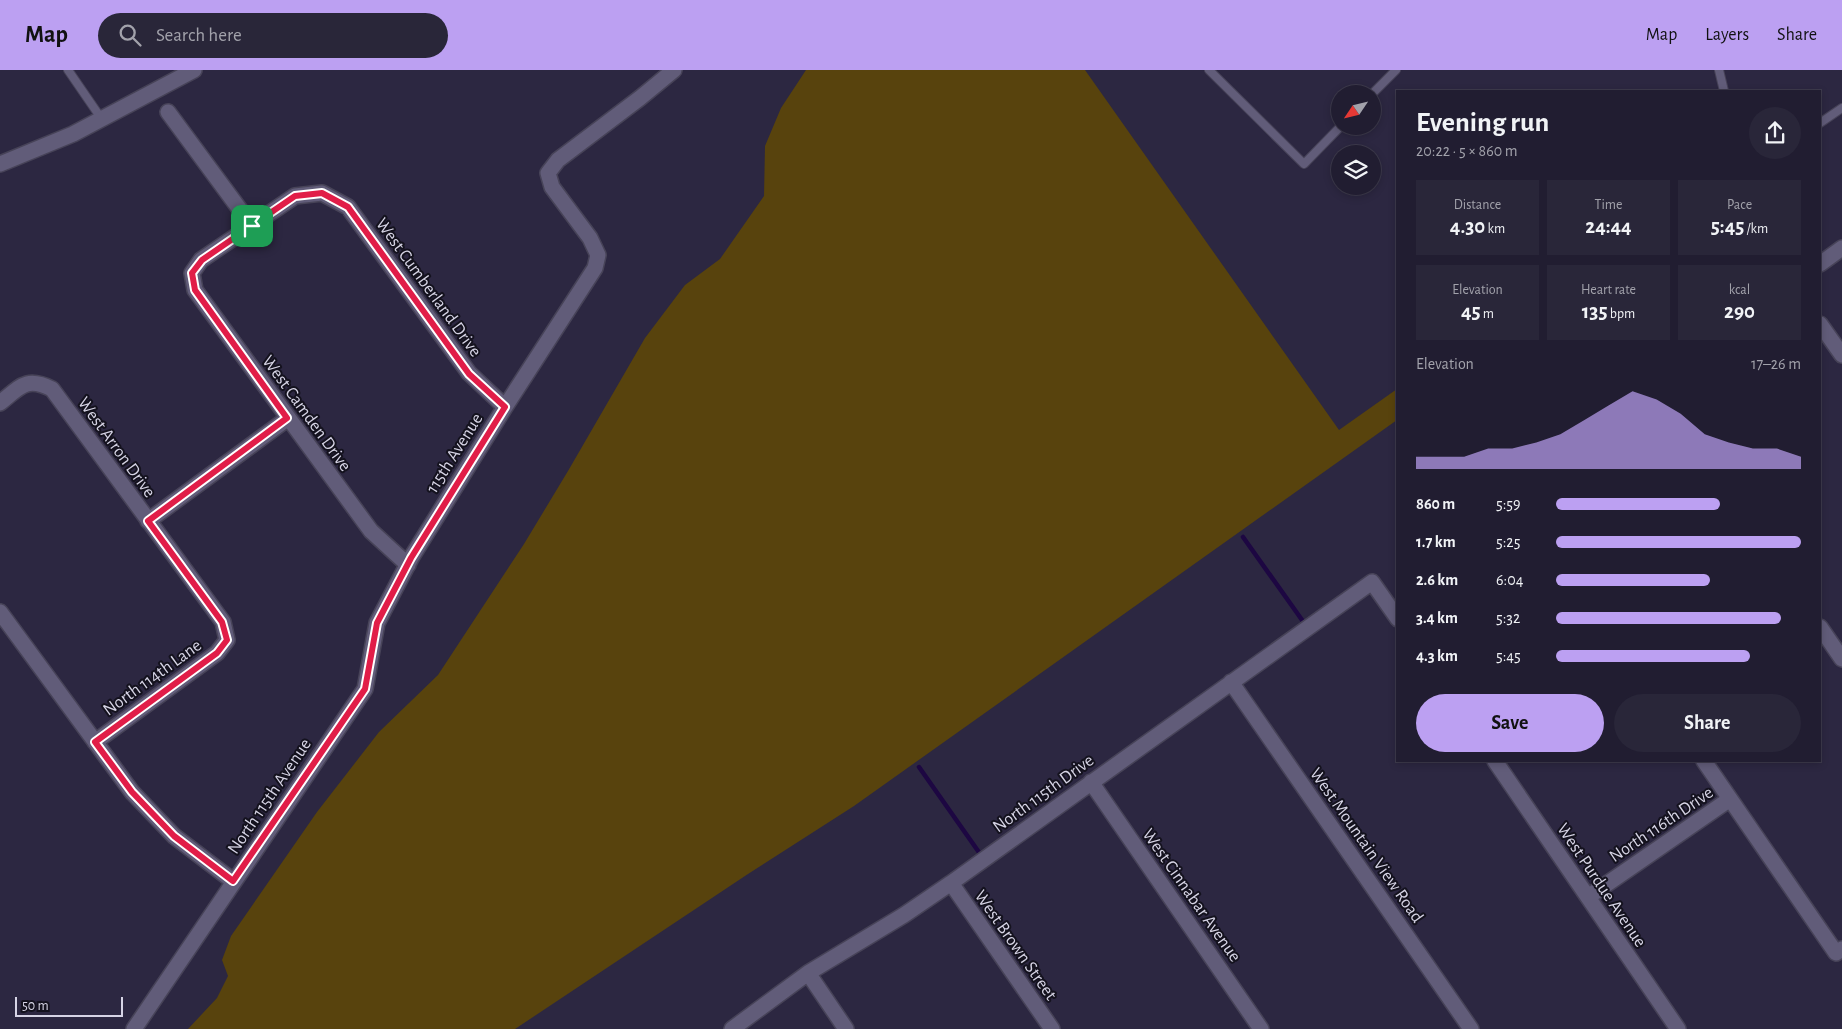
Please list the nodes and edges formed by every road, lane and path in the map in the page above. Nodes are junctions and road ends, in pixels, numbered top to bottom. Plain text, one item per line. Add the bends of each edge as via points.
1 (68, 70) edge
2 (194, 70) edge
3 (674, 70) edge
4 (1209, 70) edge
5 (1396, 70) edge
6 (1719, 70) edge
7 (1381, 85) edge
8 (1724, 90) edge
9 (1842, 108) edge
10 (168, 112) dead end
11 (101, 118) junction
12 (1821, 122) edge
13 (1332, 135) edge
14 (0, 164) edge
15 (252, 226) junction
16 (1842, 248) edge
17 (1821, 263) edge
18 (1821, 325) edge
19 (1842, 356) edge
20 (0, 403) edge
21 (505, 407) junction
22 (287, 418) junction
23 (148, 521) junction
24 (408, 565) junction
25 (0, 612) edge
26 (1396, 616) edge
27 (377, 623) joint
28 (1821, 628) edge
29 (227, 640) joint
30 (1842, 659) edge
31 (1231, 682) junction
32 (95, 742) junction
33 (1496, 762) edge
34 (1705, 762) edge
35 (1091, 782) junction
36 (1730, 799) junction
37 (233, 881) junction
38 (950, 883) junction
39 (1588, 897) junction
40 (1839, 951) edge
41 (808, 974) junction
42 (134, 1029) edge
43 (732, 1029) edge
44 (846, 1029) edge
45 (1052, 1029) edge
46 (1261, 1029) edge
47 (1471, 1029) edge
48 (1678, 1029) edge

1 - 11 lane
2 - 11 street
3 - 21 street, 115th Avenue via 558,160 548,173 552,187 590,238 598,255 595,268
4 - 13 lane via 1304,164
5 - 7 lane
6 - 8 lane
9 - 12 lane
10 - 15 street
11 - 14 street via 73,134
15 - 21 street, West Cumberland Drive via 295,196 322,193 348,207 469,374
15 - 22 street, West Camden Drive via 202,260 192,273 195,290
16 - 17 street
18 - 19 street
20 - 23 street, West Arron Drive via 25,384 38,382 52,389
21 - 24 street, 115th Avenue
22 - 23 street
22 - 24 street, West Camden Drive via 370,531
23 - 29 street, West Arron Drive via 222,622
24 - 27 street, 115th Avenue
25 - 32 street
26 - 31 street, North 115th Drive via 1372,582
27 - 37 street, North 115th Avenue via 365,689
28 - 30 street
29 - 32 street, North 114th Lane via 217,653
31 - 35 street, North 115th Drive
31 - 47 street, West Mountain View Road
32 - 37 street via 132,792 174,836
33 - 39 street, West Purdue Avenue
34 - 36 street
35 - 38 street, North 115th Drive
35 - 46 street, West Cinnabar Avenue
36 - 39 street, North 116th Drive
36 - 40 street
37 - 42 street, North 115th Avenue
38 - 41 street, North 115th Drive
38 - 45 street, West Brown Street
39 - 48 street, West Purdue Avenue
41 - 43 street, North 115th Drive
41 - 44 street

